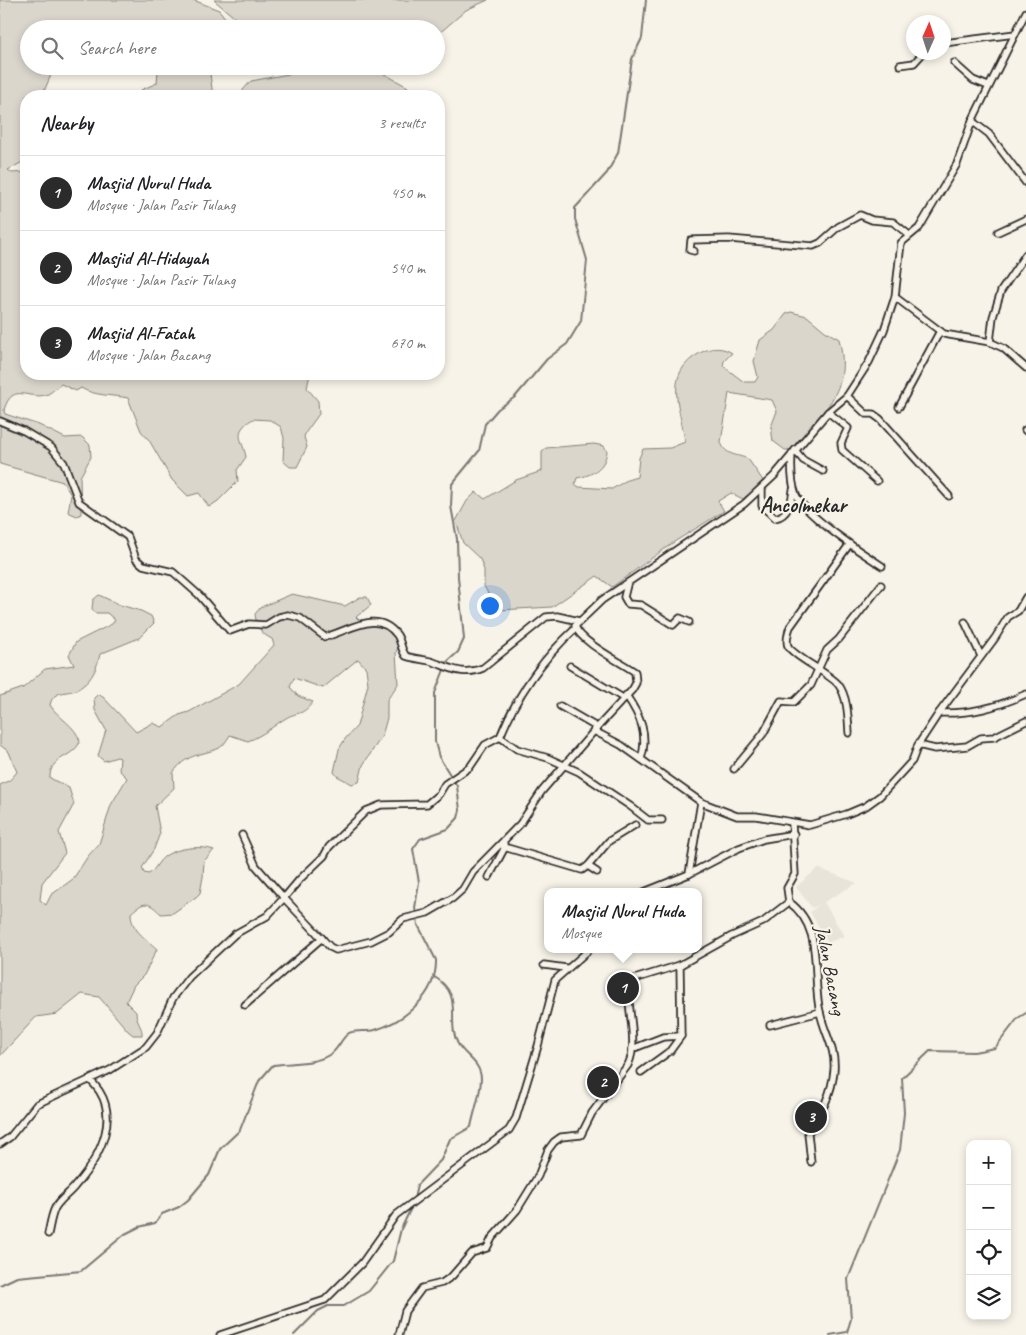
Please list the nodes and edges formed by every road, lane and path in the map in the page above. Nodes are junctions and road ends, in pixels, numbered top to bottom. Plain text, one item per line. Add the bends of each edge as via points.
1 (1026, 12) edge
2 (1016, 34) junction
3 (951, 42) edge
4 (917, 60) edge
5 (954, 63) dead end
6 (900, 65) dead end
7 (988, 86) junction
8 (972, 121) junction
9 (1026, 183) edge
10 (1026, 219) edge
11 (998, 232) dead end
12 (909, 235) junction
13 (694, 251) dead end
14 (1026, 254) edge
15 (895, 297) junction
16 (940, 332) junction
17 (990, 342) junction
18 (1026, 368) edge
19 (847, 396) junction
20 (899, 407) dead end
21 (828, 412) junction
22 (0, 421) edge
23 (793, 452) junction
24 (823, 471) dead end
25 (877, 481) dead end
26 (762, 488) junction
27 (794, 488) junction
28 (949, 496) dead end
29 (849, 545) junction
30 (882, 566) dead end
31 (627, 585) junction
32 (880, 585) dead end
33 (1026, 597) edge
34 (578, 621) junction
35 (689, 622) dead end
36 (965, 622) dead end
37 (575, 629) junction
38 (981, 656) junction
39 (570, 666) dead end
40 (818, 668) junction
41 (1026, 694) edge
42 (624, 697) junction
43 (560, 706) dead end
44 (939, 714) junction
45 (1026, 721) edge
46 (596, 730) junction
47 (849, 733) dead end
48 (500, 737) junction
49 (918, 745) junction
50 (641, 759) junction
51 (564, 765) junction
52 (734, 769) dead end
53 (702, 802) junction
54 (662, 820) dead end
55 (792, 823) junction
56 (635, 825) dead end
57 (794, 834) junction
58 (242, 836) dead end
59 (503, 839) junction
60 (504, 847) junction
61 (588, 866) junction
62 (597, 872) dead end
63 (689, 874) junction
64 (489, 877) dead end
65 (654, 888) edge
66 (284, 898) junction
67 (789, 902) junction
68 (322, 938) junction
69 (585, 953) edge
70 (702, 953) edge
71 (702, 953) edge
72 (544, 965) dead end
73 (680, 965) junction
74 (566, 968) junction
75 (245, 1005) dead end
76 (820, 1012) junction
77 (770, 1025) dead end
78 (681, 1036) junction
79 (632, 1049) junction
80 (642, 1072) dead end
81 (90, 1080) junction
82 (0, 1144) edge
83 (811, 1162) dead end
84 (48, 1234) dead end
85 (220, 1335) edge
86 (399, 1335) edge

1 - 2 street
2 - 3 street
2 - 7 street
4 - 6 street
5 - 7 street via 973,80
7 - 8 street
8 - 9 street via 989,134
8 - 12 street via 957,164 919,228
10 - 11 street
12 - 13 street via 893,222 860,215 813,246 729,239 691,240 690,250
12 - 15 street via 901,243
14 - 17 street via 1001,291
15 - 16 street
15 - 19 street via 869,362
16 - 17 street via 954,338
16 - 20 street
17 - 18 street via 1003,348
19 - 21 street
19 - 28 street via 866,414 880,419
21 - 23 street
21 - 25 street via 847,426 842,450
22 - 34 street via 51,447 64,464 80,502 128,536 138,561 170,571 199,595 232,632 245,624 266,625 288,615 300,618 325,637 372,621 398,636 406,656 427,660 455,672 470,672 483,668 546,617
23 - 24 street
23 - 26 street
23 - 27 street
26 - 27 street via 762,506 777,518 789,507
26 - 31 street
27 - 29 street via 802,504
29 - 30 street
29 - 40 street via 788,632 788,646
31 - 34 street via 602,600
31 - 35 street via 624,597 628,604 641,605 673,624 680,618
32 - 40 street via 827,650
33 - 38 street
34 - 37 street
36 - 38 street
37 - 42 street via 635,672 636,683
37 - 48 street via 526,684
38 - 44 street
39 - 42 street
40 - 47 street via 839,686 847,708
40 - 52 street via 811,685 795,702 781,701 762,734
41 - 44 street via 986,710
42 - 46 street
42 - 50 street via 639,717 645,732
43 - 46 street
44 - 49 street
45 - 49 street via 967,746 935,749
46 - 50 street
46 - 51 street
48 - 51 street via 517,749
48 - 66 street via 485,745 470,766 426,804 381,805 366,812 329,847
49 - 55 street via 912,761 898,779 866,806 810,826
50 - 53 street
51 - 54 street via 609,791 648,820
51 - 59 street via 520,824
53 - 55 street via 737,816
53 - 63 street
55 - 57 street
56 - 61 street via 609,841
57 - 63 street via 749,844
57 - 67 street via 795,874 787,888
58 - 66 street via 256,866
59 - 60 street
59 - 68 street via 453,898 419,916 403,919 382,937 336,950
60 - 61 street via 582,870
60 - 64 street
61 - 62 street
63 - 65 street
66 - 68 street
66 - 81 street via 267,916 236,934 189,977 173,998 157,1033 146,1047
67 - 70 street via 764,922
67 - 76 street, Jalan Bacang via 803,916 812,937
68 - 75 street
69 - 74 street
71 - 73 street
72 - 74 street
73 - 78 street
73 - 79 street via 628,981
74 - 85 street via 554,980 538,1046 510,1130 396,1215 362,1263 325,1300
76 - 77 street
76 - 83 street, Jalan Bacang via 831,1041 834,1071 831,1091 820,1117 808,1133
78 - 79 street via 663,1037
78 - 80 street via 670,1051
79 - 86 street via 628,1065 592,1113 581,1135 561,1137 554,1142 538,1176 487,1248 467,1256 464,1264 442,1283 422,1288 405,1311
81 - 82 street via 37,1104 10,1137
81 - 84 street via 100,1089 107,1106 103,1142 75,1186 55,1208

